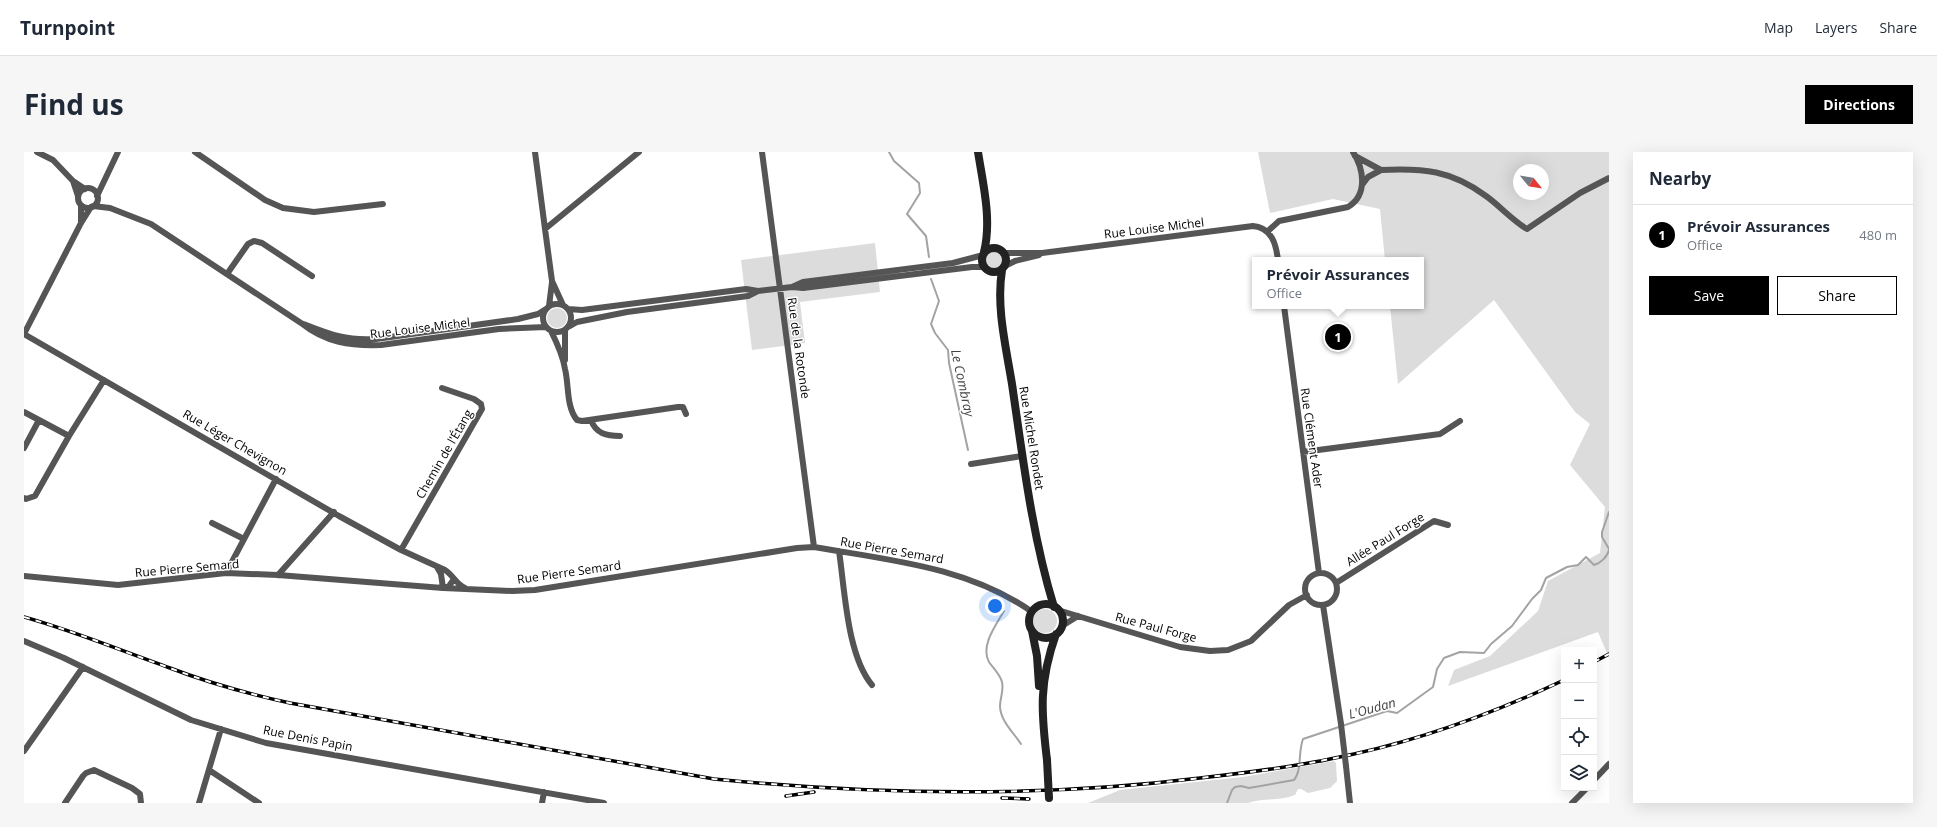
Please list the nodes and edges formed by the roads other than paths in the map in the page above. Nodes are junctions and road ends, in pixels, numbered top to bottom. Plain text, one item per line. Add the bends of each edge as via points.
1 (37, 152) edge
2 (118, 152) edge
3 (195, 152) edge
4 (535, 152) edge
5 (640, 152) edge
6 (762, 152) edge
7 (978, 152) edge
8 (1354, 154) edge
9 (1381, 170) junction
10 (1609, 178) edge
11 (73, 181) junction
12 (102, 182) junction
13 (1362, 185) junction
14 (87, 189) junction
15 (78, 196) junction
16 (97, 196) junction
17 (383, 204) dead end
18 (81, 206) junction
19 (92, 207) junction
20 (110, 208) junction
21 (987, 217) junction
22 (81, 223) junction
23 (545, 229) junction
24 (1268, 231) junction
25 (1001, 250) junction
26 (984, 253) junction
27 (1042, 254) junction
28 (1277, 257) edge
29 (1003, 268) junction
30 (985, 269) junction
31 (226, 274) junction
32 (312, 276) dead end
33 (552, 281) junction
34 (792, 287) junction
35 (780, 288) junction
36 (758, 291) junction
37 (566, 307) junction
38 (548, 308) junction
39 (1284, 309) edge
40 (1001, 310) junction
41 (301, 323) junction
42 (568, 328) junction
43 (548, 329) junction
44 (24, 334) edge
45 (565, 368) junction
46 (104, 380) junction
47 (442, 388) dead end
48 (24, 412) edge
49 (686, 414) dead end
50 (39, 420) junction
51 (591, 420) junction
52 (1460, 421) dead end
53 (69, 436) junction
54 (620, 436) dead end
55 (24, 448) edge
56 (1303, 452) junction
57 (1022, 456) junction
58 (971, 464) dead end
59 (276, 479) junction
60 (24, 498) edge
61 (334, 512) junction
62 (212, 523) dead end
63 (1448, 525) dead end
64 (244, 539) junction
65 (814, 547) junction
66 (401, 550) junction
67 (839, 552) junction
68 (437, 567) junction
69 (1044, 569) junction
70 (226, 573) junction
71 (1319, 574) junction
72 (278, 575) junction
73 (24, 576) edge
74 (454, 579) junction
75 (1336, 583) junction
76 (443, 588) junction
77 (466, 589) junction
78 (1307, 595) junction
79 (1323, 605) junction
80 (1038, 606) junction
81 (1056, 609) junction
82 (1032, 612) junction
83 (1078, 616) junction
84 (1062, 626) junction
85 (1032, 631) junction
86 (1056, 634) junction
87 (24, 642) edge
88 (83, 667) junction
89 (872, 685) dead end
90 (1042, 709) junction
91 (222, 729) junction
92 (24, 751) edge
93 (1609, 764) edge
94 (209, 770) junction
95 (1597, 777) edge
96 (1584, 791) edge
97 (544, 792) junction
98 (1049, 800) edge
99 (65, 803) edge
100 (141, 803) edge
101 (199, 803) edge
102 (259, 803) edge
103 (542, 803) edge
104 (604, 803) edge
105 (1350, 803) edge
106 (1572, 803) edge

1 - 11 street via 53,160
2 - 12 street
3 - 17 street via 265,200 283,208 314,212
4 - 23 street
5 - 23 street
6 - 35 street, Rue de la Rotonde
7 - 21 street
8 - 9 street
8 - 13 street via 1362,176
9 - 10 street via 1431,170 1459,180 1486,196 1527,229 1580,193
9 - 13 street via 1368,177
11 - 14 street
11 - 15 street
12 - 14 street
12 - 16 street
13 - 24 street via 1355,202 1348,207 1279,221
14 - 15 street
14 - 16 street via 94,191
15 - 18 street
16 - 19 street
16 - 20 street, Rue Louise Michel
18 - 19 street
18 - 22 street
19 - 20 street, Rue Louise Michel
19 - 22 street
20 - 31 street, Rue Louise Michel via 151,224
21 - 25 street
21 - 26 street via 988,239
22 - 44 street
23 - 33 street
24 - 27 street, Rue Louise Michel via 1253,226
24 - 28 street via 1274,241
25 - 26 street via 991,248
25 - 27 street, Rue Louise Michel
25 - 29 street via 1006,260
26 - 30 street via 981,259
26 - 34 street via 953,262 803,282
27 - 29 street, Rue Louise Michel via 1015,261
29 - 30 street via 994,273
29 - 40 street, Rue Michel Rondet via 1000,283
30 - 34 street via 972,267 803,288
30 - 40 street, Rue Michel Rondet via 995,283
31 - 32 street via 248,244 254,241 262,243
31 - 41 street, Rue Louise Michel
33 - 37 street
33 - 38 street
34 - 35 street
35 - 36 street
35 - 65 street, Rue de la Rotonde
36 - 37 street via 746,289 582,310
36 - 42 street via 748,296 627,312 577,322
37 - 38 street via 554,304
37 - 42 street via 572,317
38 - 41 street, Rue Louise Michel via 518,320 363,340 331,336
38 - 43 street via 543,318
39 - 56 street, Rue Clément Ader
40 - 57 street, Rue Michel Rondet
41 - 43 street, Rue Louise Michel via 314,334 328,339 364,345 382,345 499,329
42 - 43 street via 558,333
42 - 45 street via 564,343
43 - 45 street via 557,344
44 - 46 street, Rue Léger Chevignon
45 - 51 street via 571,412 577,420
46 - 53 street
46 - 59 street, Rue Léger Chevignon
47 - 66 street, Chemin de l'Étang via 478,401 482,409
48 - 50 street
49 - 51 street via 683,407 678,407
50 - 53 street
50 - 55 street
51 - 54 street via 597,431 609,436
52 - 56 street via 1440,434
53 - 60 street via 35,496
56 - 71 street, Rue Clément Ader
57 - 58 street
57 - 69 street, Rue Michel Rondet
59 - 61 street, Rue Léger Chevignon
59 - 64 street
61 - 66 street, Rue Léger Chevignon
61 - 72 street
62 - 64 street
63 - 75 street, Allée Paul Forge via 1434,521
64 - 70 street
65 - 67 street, Rue Pierre Semard
65 - 77 street, Rue Pierre Semard via 535,590
66 - 68 street, Rue Léger Chevignon
67 - 82 street, Rue Pierre Semard via 944,570 1001,593
67 - 89 street via 854,652 863,674
68 - 74 street, Rue Léger Chevignon via 451,574
68 - 76 street via 444,583
69 - 80 street, Rue Michel Rondet via 1046,594
69 - 81 street, Rue Michel Rondet
70 - 72 street, Rue Pierre Semard
70 - 73 street, Rue Pierre Semard via 118,585
71 - 75 street via 1328,575
71 - 78 street via 1308,581
72 - 76 street, Rue Pierre Semard
74 - 76 street via 449,586
74 - 77 street, Rue Léger Chevignon via 459,586
75 - 79 street via 1334,598
76 - 77 street, Rue Pierre Semard
78 - 79 street via 1315,603
78 - 83 street, Rue Paul Forge via 1289,605 1251,641 1228,650 1210,651 1180,646
79 - 105 street, bridge
80 - 81 street via 1047,604
80 - 82 street
81 - 83 street, Rue Paul Forge
81 - 84 street via 1061,615
82 - 85 street via 1029,622
83 - 84 street
84 - 86 street
85 - 86 street via 1045,638
85 - 90 street
86 - 90 street via 1044,674
87 - 88 street, Rue Denis Papin
88 - 91 street, Rue Denis Papin via 192,720
88 - 92 street
90 - 98 street, bridge
91 - 94 street
91 - 97 street, Rue Denis Papin via 266,743
93 - 95 street
94 - 101 street
94 - 102 street
96 - 106 street
97 - 103 street
97 - 104 street, Rue Denis Papin
99 - 100 street via 83,776 94,770 132,788 140,794

